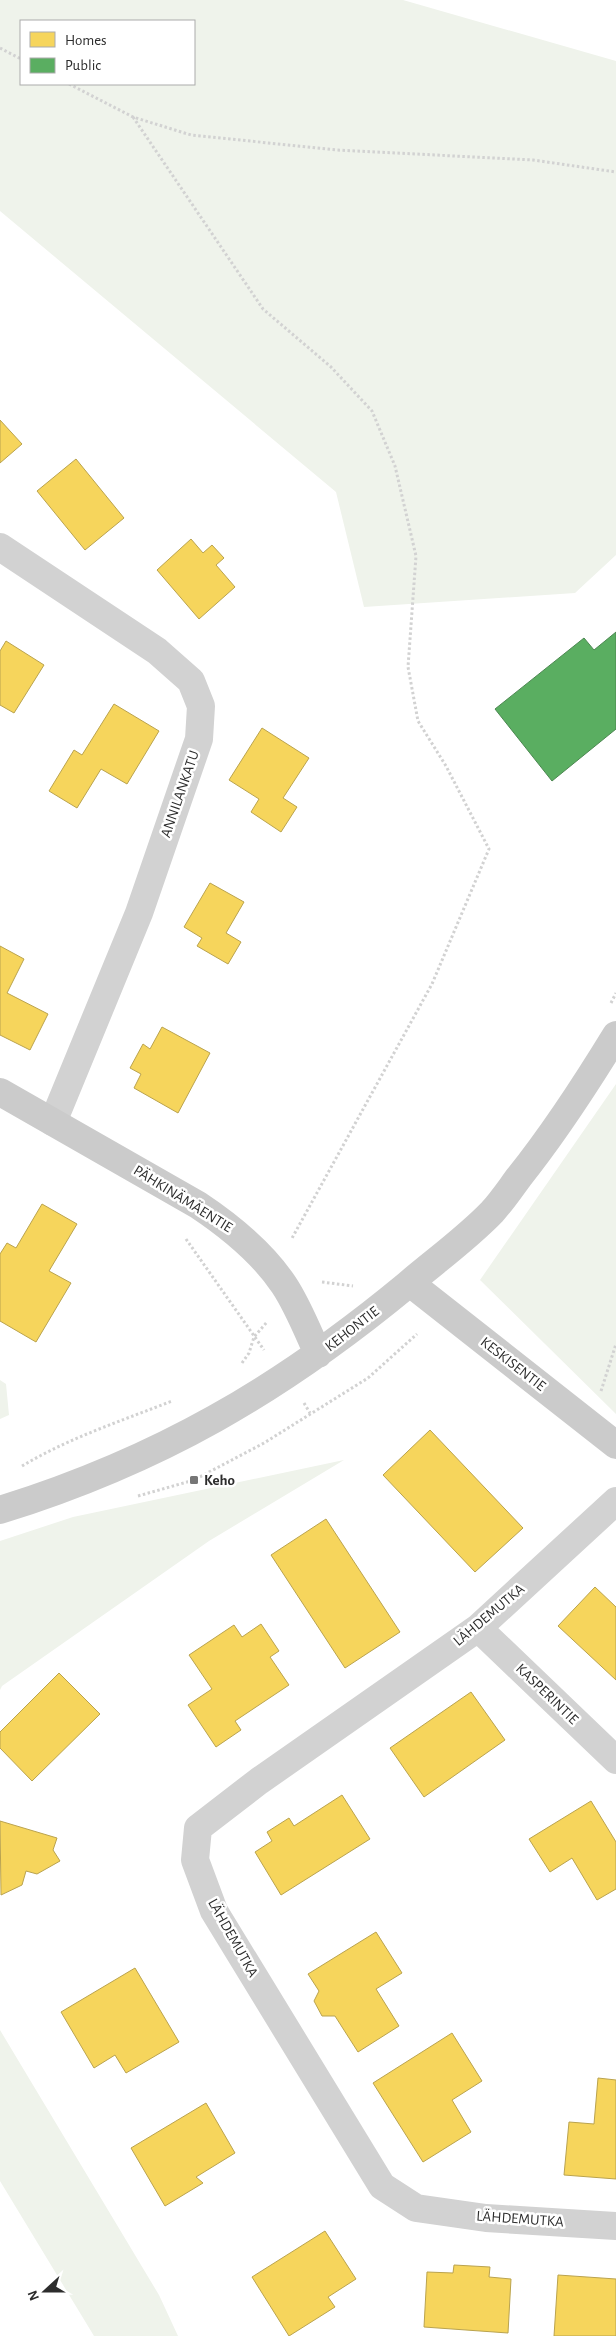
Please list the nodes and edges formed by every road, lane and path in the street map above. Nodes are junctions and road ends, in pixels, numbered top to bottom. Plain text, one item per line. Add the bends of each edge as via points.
1 (0, 48) edge
2 (20, 58) edge
3 (71, 85) edge
4 (133, 117) junction
5 (616, 172) edge
6 (0, 547) edge
7 (616, 993) edge
8 (611, 1023) edge
9 (0, 1092) edge
10 (53, 1122) junction
11 (184, 1236) dead end
12 (288, 1245) dead end
13 (410, 1283) junction
14 (360, 1284) dead end
15 (294, 1303) junction
16 (417, 1334) dead end
17 (254, 1337) junction
18 (616, 1344) edge
19 (318, 1354) junction
20 (238, 1368) dead end
21 (286, 1377) junction
22 (178, 1399) dead end
23 (590, 1425) junction
24 (616, 1445) edge
25 (17, 1469) dead end
26 (137, 1496) dead end
27 (616, 1501) edge
28 (0, 1510) edge
29 (478, 1628) junction
30 (616, 1760) edge
31 (616, 2226) edge

1 - 2 path
3 - 4 path
4 - 5 path via 191,135 337,150 533,160
4 - 12 path via 264,309 331,367 372,411 395,466 416,556 408,666 418,721 489,848 432,984
6 - 10 street, ANNILANKATU via 157,651 191,681 201,706 199,739 139,913
7 - 8 path
8 - 13 street, KEHONTIE via 546,1144 492,1211
9 - 10 street, PÄHKINÄMÄENTIE
10 - 15 street, PÄHKINÄMÄENTIE via 228,1225 269,1264
11 - 17 path
13 - 19 street, KEHONTIE
13 - 23 street, KESKISENTIE
14 - 15 path via 319,1282
15 - 17 path via 270,1318
15 - 19 street, PÄHKINÄMÄENTIE
16 - 26 path via 368,1378 264,1443 194,1480
17 - 20 path via 250,1353
17 - 21 path
18 - 23 path
19 - 21 street, KEHONTIE
21 - 28 street, KEHONTIE via 151,1453
22 - 25 path via 81,1436
23 - 24 street, KESKISENTIE
27 - 29 street, LÄHDEMUTKA
29 - 30 street, KASPERINTIE
29 - 31 street, LÄHDEMUTKA via 259,1781 198,1828 195,1860 214,1911 382,2186 416,2208 486,2218

